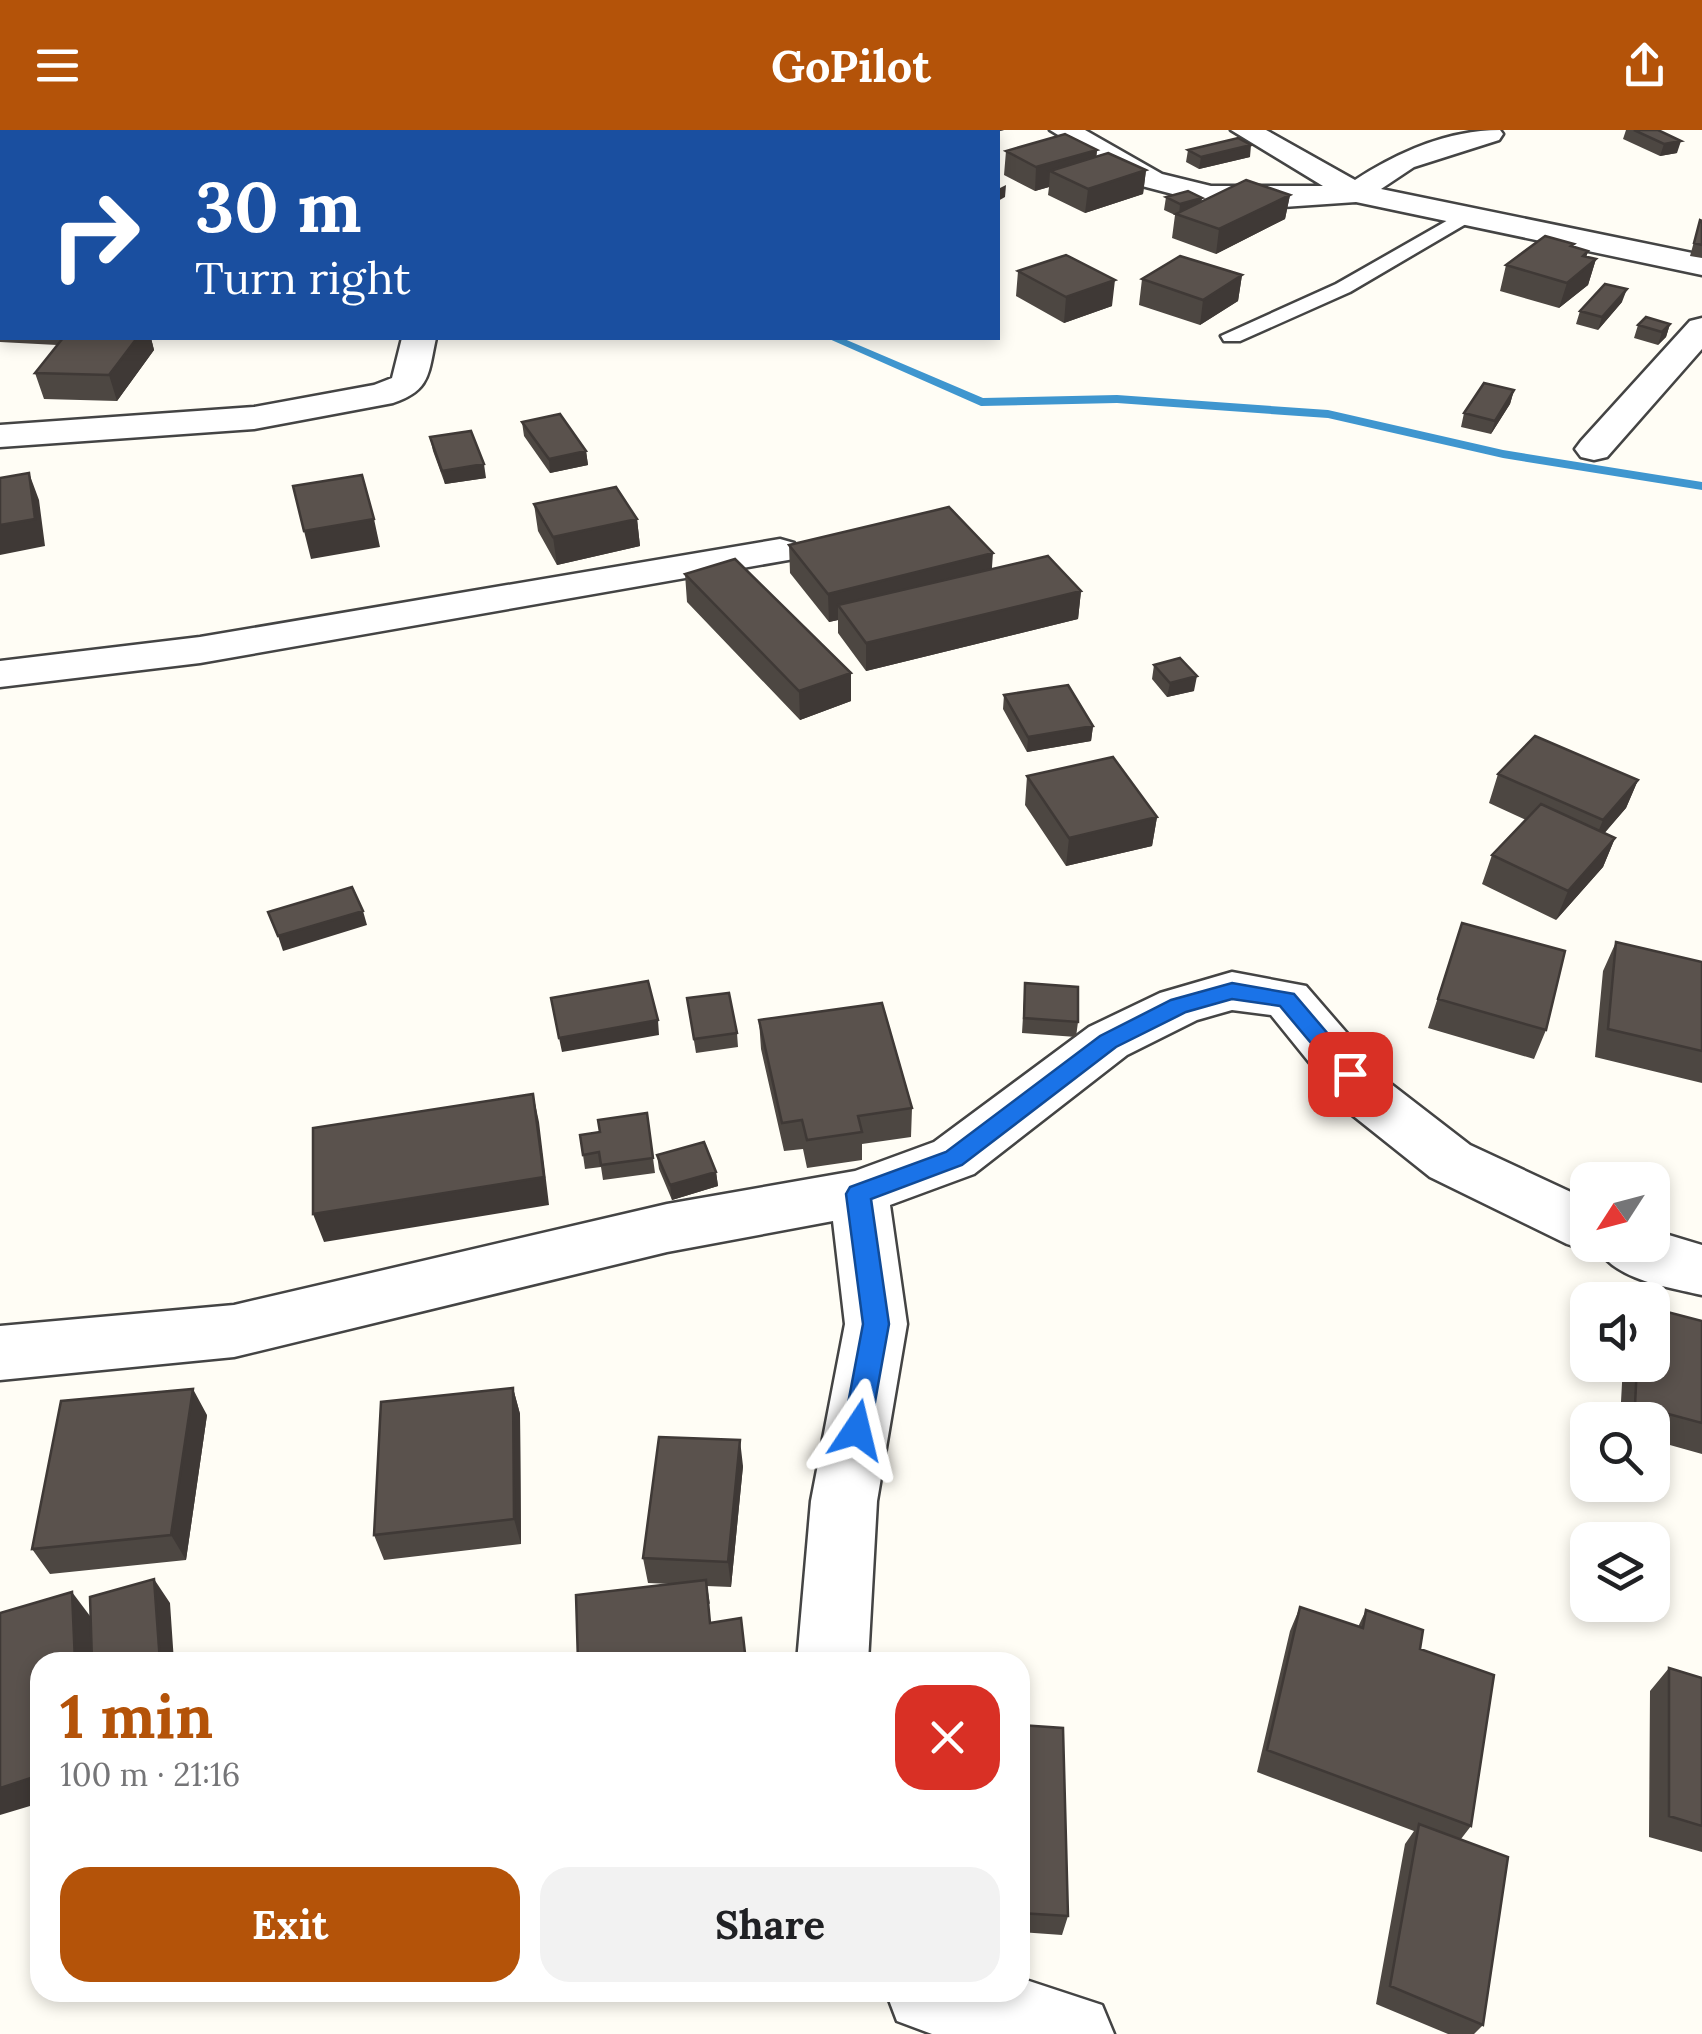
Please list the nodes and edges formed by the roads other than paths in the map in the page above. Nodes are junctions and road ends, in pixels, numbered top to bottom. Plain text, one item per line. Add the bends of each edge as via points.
1 (1064, 130) edge
2 (1245, 130) edge
3 (1488, 134) dead end
4 (1356, 192) junction
5 (1464, 216) junction
6 (1702, 265) edge
7 (1702, 328) edge
8 (1232, 336) dead end
9 (419, 340) edge
10 (0, 436) edge
11 (1594, 449) dead end
12 (780, 551) dead end
13 (0, 674) edge
14 (858, 1194) junction
15 (1570, 1219) edge
16 (1664, 1262) edge
17 (1702, 1270) edge
18 (0, 1353) edge
19 (833, 1652) edge
20 (961, 2002) edge
21 (1073, 2034) edge

1 - 4 street via 1152,180 1211,195
2 - 4 street
3 - 4 street via 1404,161
4 - 5 street
5 - 6 street
5 - 8 lane via 1343,288
7 - 11 street
9 - 10 street via 410,380 380,396 254,418
12 - 13 street via 200,650
14 - 15 street via 954,1158 1108,1042 1179,1006 1232,991 1287,1000 1370,1099 1450,1161
14 - 18 street via 667,1228 234,1331
14 - 19 street via 876,1324 844,1501
16 - 17 street
20 - 21 street

